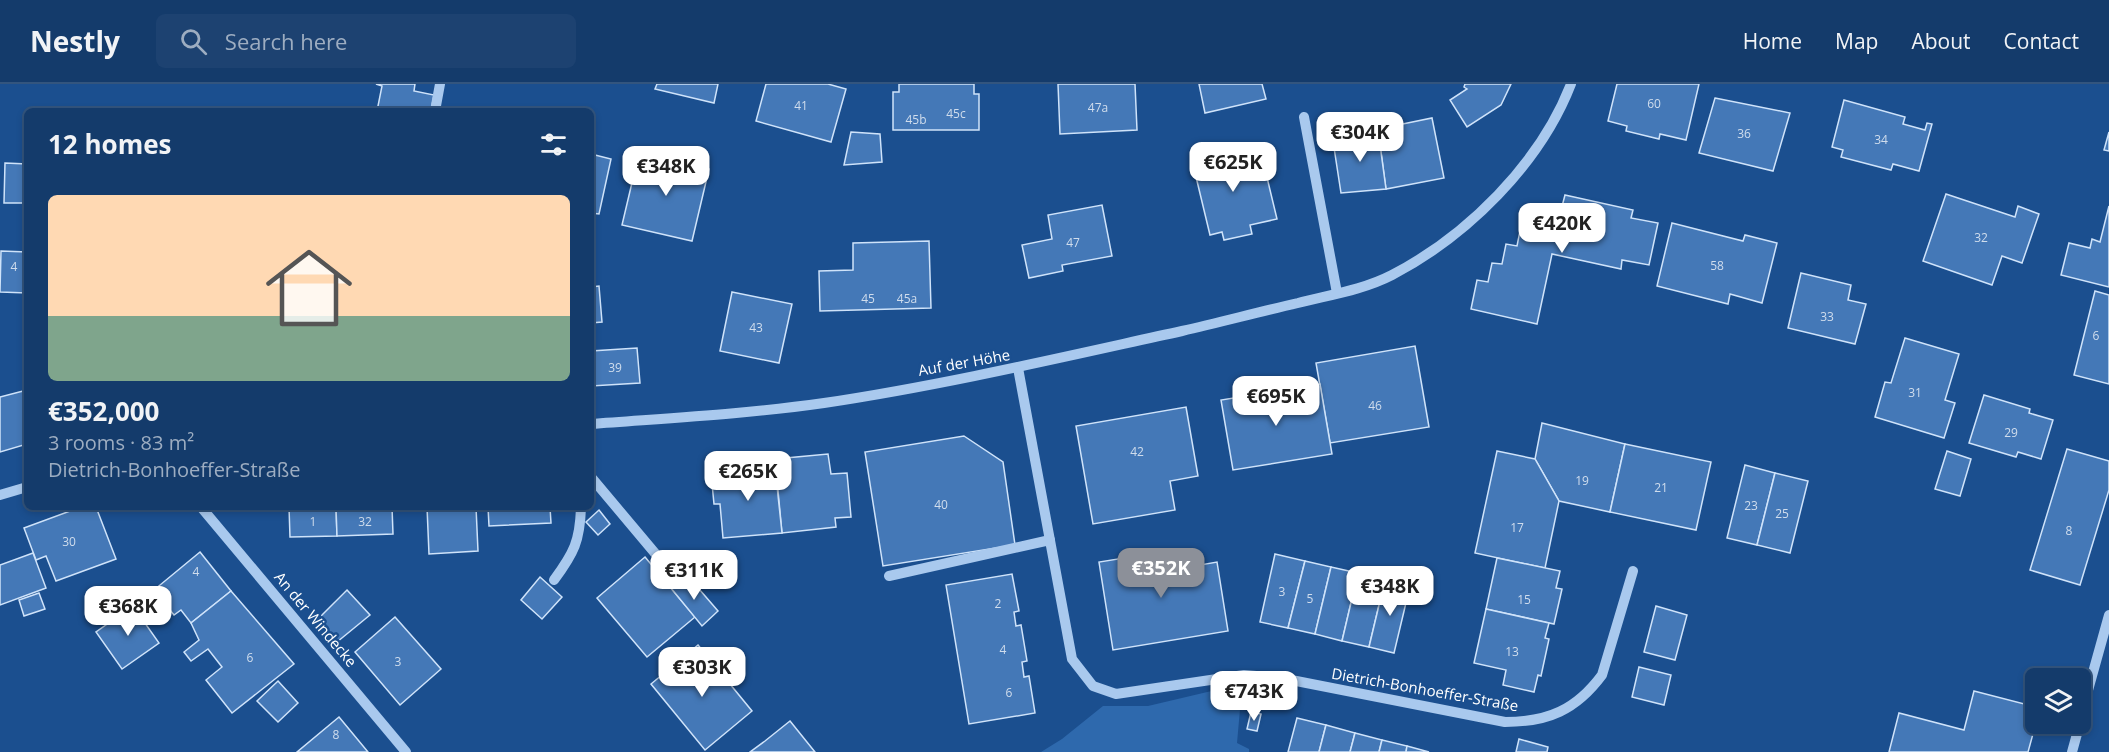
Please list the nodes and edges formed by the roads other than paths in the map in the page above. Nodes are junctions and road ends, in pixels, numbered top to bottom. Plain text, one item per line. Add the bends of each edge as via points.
1 (440, 84) edge
2 (1571, 84) edge
3 (436, 108) edge
4 (1304, 117) dead end
5 (1337, 294) junction
6 (1018, 368) junction
7 (594, 424) edge
8 (594, 481) edge
9 (24, 488) edge
10 (0, 495) edge
11 (204, 510) edge
12 (580, 510) edge
13 (1050, 540) junction
14 (1633, 571) dead end
15 (890, 576) dead end
16 (675, 577) dead end
17 (554, 580) dead end
18 (2109, 615) edge
19 (2091, 681) edge
20 (2077, 734) edge
21 (406, 752) edge
22 (2072, 752) edge

1 - 3 street
2 - 5 street, Auf der Höhe via 1542,139 1490,203 1425,256 1390,276
4 - 5 street
5 - 6 street, Auf der Höhe
6 - 7 street, Auf der Höhe via 773,410
6 - 13 street, Dietrich-Bonhoeffer-Straße
8 - 16 street
9 - 10 street
11 - 21 street, An der Windecke
12 - 17 street via 580,530 572,555
13 - 14 street, Dietrich-Bonhoeffer-Straße via 1072,659 1094,686 1116,694 1244,675 1281,678 1505,722 1549,718 1592,688 1602,675
13 - 15 street
18 - 19 street
20 - 22 street

